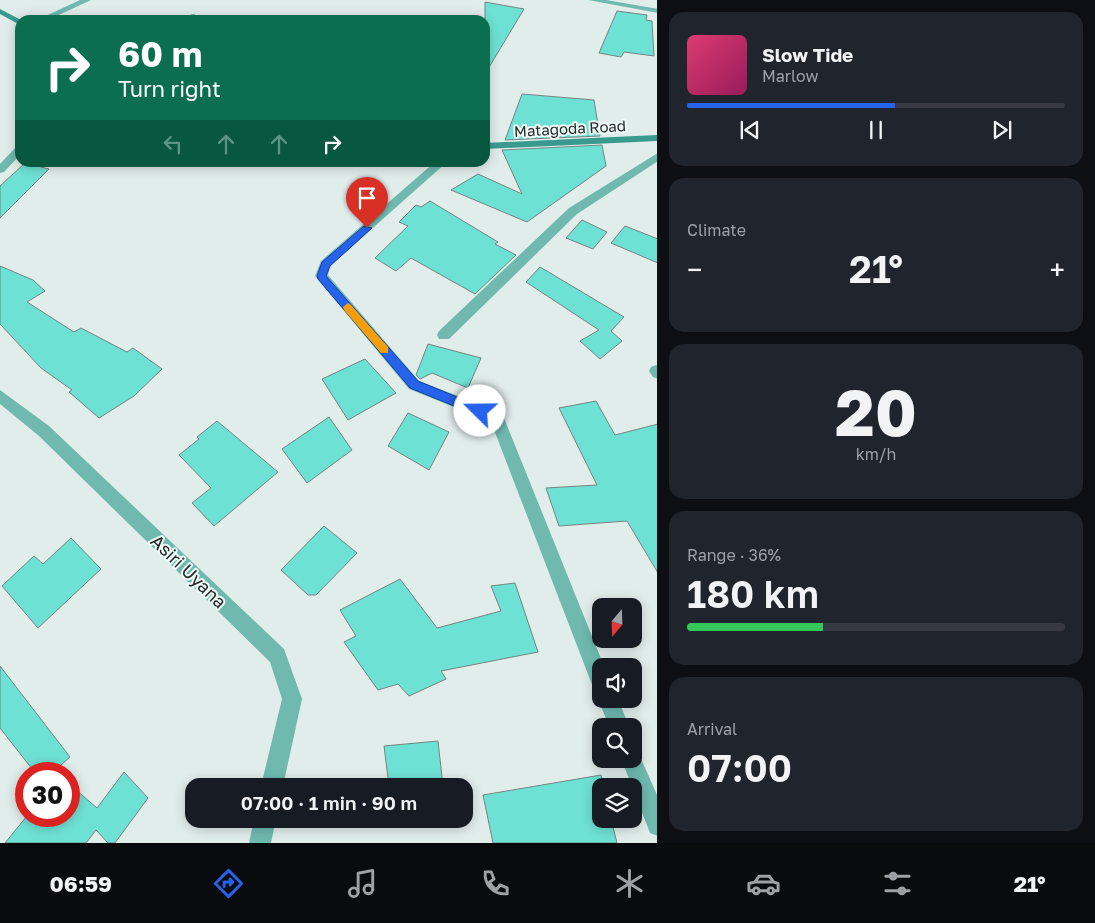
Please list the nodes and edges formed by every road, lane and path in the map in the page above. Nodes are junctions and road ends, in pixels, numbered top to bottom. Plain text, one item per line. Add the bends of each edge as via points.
1 (87, 0) edge
2 (592, 0) edge
3 (0, 11) edge
4 (657, 11) edge
5 (52, 15) edge
6 (15, 20) edge
7 (657, 138) edge
8 (490, 146) edge
9 (4, 157) edge
10 (657, 157) edge
11 (436, 167) edge
12 (0, 170) edge
13 (444, 335) dead end
14 (0, 396) edge
15 (592, 659) edge
16 (635, 768) edge
17 (274, 778) edge
18 (657, 823) edge
19 (263, 828) edge
20 (260, 843) edge

1 - 5 street
2 - 4 street
3 - 6 street
7 - 8 street, Matagoda Road
9 - 12 street
10 - 13 street via 573,211
11 - 15 street via 325,264 321,276 414,385 497,418
14 - 17 street, Asiri Uyana via 44,431 277,656 292,699
16 - 18 street
19 - 20 street

